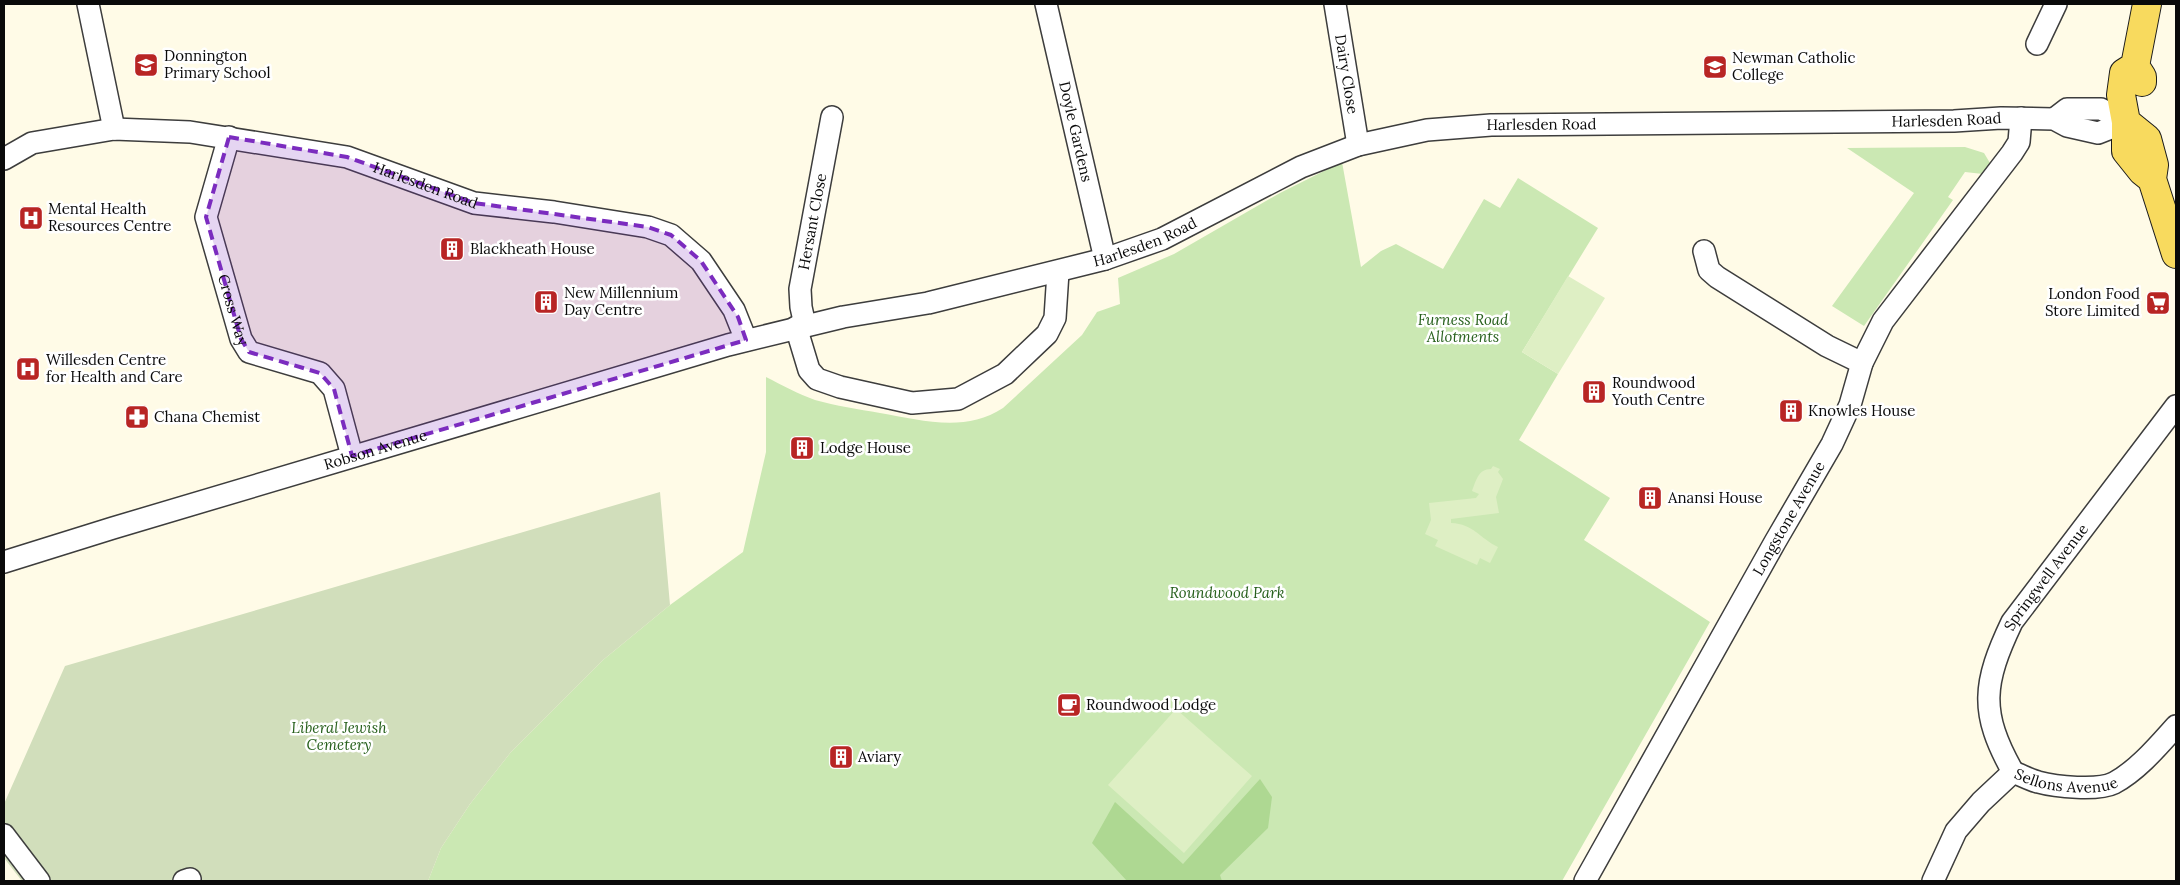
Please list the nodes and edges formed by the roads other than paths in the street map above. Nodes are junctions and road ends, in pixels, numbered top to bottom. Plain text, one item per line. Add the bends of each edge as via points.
1 (88, 4) edge
2 (1046, 4) edge
3 (1335, 4) edge
4 (2056, 4) edge
5 (2147, 4) edge
6 (2037, 44) dead end
7 (832, 117) dead end
8 (2011, 118) junction
9 (114, 129) junction
10 (229, 137) junction
11 (2133, 137) junction
12 (1358, 145) junction
13 (4, 159) edge
14 (1704, 251) dead end
15 (2176, 254) edge
16 (1105, 260) junction
17 (1058, 272) junction
18 (801, 326) junction
19 (746, 340) junction
20 (1862, 364) junction
21 (2176, 406) edge
22 (352, 456) junction
23 (4, 562) edge
24 (2176, 726) edge
25 (2013, 772) junction
26 (4, 835) edge
27 (38, 881) edge
28 (184, 881) edge
29 (190, 881) edge
30 (1584, 881) edge
31 (1933, 881) edge

1 - 9 street
2 - 16 street, Doyle Gardens
3 - 12 street, Dairy Close
4 - 6 street
5 - 11 main road via 2135,66 2124,73 2121,95
7 - 18 street, Hersant Close via 800,289
8 - 11 street, Harlesden Road via 2054,119 2067,109 2101,109
8 - 12 street, Harlesden Road via 1491,125 1427,130
8 - 20 street, Longstone Avenue via 2002,165 1883,321
9 - 10 street, Harlesden Road
9 - 13 street, Harlesden Road via 32,143
10 - 19 street, Harlesden Road via 347,157 474,203 632,223 671,235 700,261 734,310
10 - 22 street, Cross Way via 206,217 241,339 249,352 320,373 334,389
11 - 15 main road via 2142,171 2152,179
12 - 16 street, Harlesden Road via 1301,167 1162,239
14 - 20 street via 1709,270 1717,277 1827,346
16 - 17 street, Harlesden Road
17 - 18 street, Harlesden Road via 928,303
17 - 18 street via 1055,318 1047,334 1005,374 958,399 912,403 826,383 809,370
18 - 19 street, Harlesden Road
19 - 22 street, Robson Avenue
20 - 30 street, Longstone Avenue via 1850,405 1832,444
21 - 25 street, Springwell Avenue via 2012,622 1998,651 1988,690 1990,719 1998,746
22 - 23 street, Robson Avenue
24 - 25 street, Sellons Avenue via 2131,772 2112,784 2066,787 2038,782
25 - 31 street, Sellons Avenue via 1980,802 1956,831
26 - 27 street
28 - 29 street

